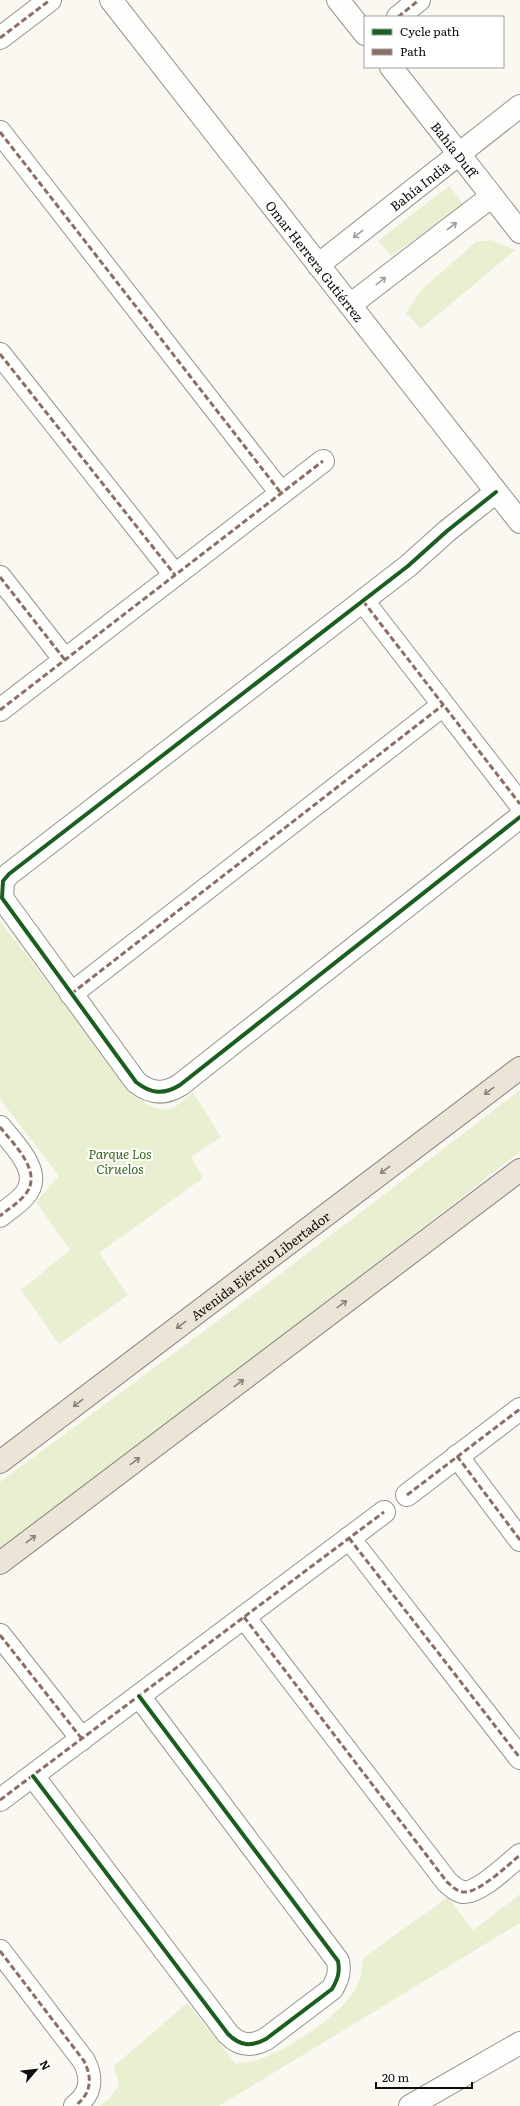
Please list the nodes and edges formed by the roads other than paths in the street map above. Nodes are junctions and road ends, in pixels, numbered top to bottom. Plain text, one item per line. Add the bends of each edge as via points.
1 (50, 0) edge
2 (111, 0) edge
3 (338, 0) edge
4 (419, 0) edge
5 (399, 16) edge
6 (364, 33) edge
7 (0, 38) edge
8 (392, 68) edge
9 (520, 106) edge
10 (0, 132) edge
11 (459, 154) junction
12 (492, 196) junction
13 (520, 232) edge
14 (318, 265) junction
15 (350, 305) junction
16 (0, 354) edge
17 (323, 461) dead end
18 (496, 492) junction
19 (281, 493) junction
20 (520, 522) edge
21 (176, 575) junction
22 (0, 577) edge
23 (363, 601) junction
24 (65, 660) junction
25 (443, 705) junction
26 (0, 710) edge
27 (520, 804) edge
28 (520, 816) edge
29 (71, 994) junction
30 (520, 1068) edge
31 (0, 1127) edge
32 (520, 1170) edge
33 (0, 1216) edge
34 (520, 1409) edge
35 (457, 1456) junction
36 (0, 1462) edge
37 (407, 1495) dead end
38 (384, 1512) dead end
39 (349, 1538) junction
40 (520, 1540) edge
41 (0, 1563) edge
42 (244, 1617) junction
43 (0, 1635) edge
44 (139, 1696) junction
45 (82, 1739) junction
46 (520, 1758) edge
47 (33, 1776) junction
48 (0, 1800) edge
49 (520, 1855) edge
50 (0, 1951) edge
51 (520, 2043) edge
52 (75, 2106) edge
53 (410, 2106) edge

1 - 7 street
2 - 14 street, Omar Herrera Gutiérrez
3 - 6 street
4 - 5 street
8 - 11 street, Bahía Duff
9 - 11 street, Bahía India
10 - 19 street
11 - 12 street, Bahía Duff
11 -> 14 street, Bahía India
12 - 13 street, Bahía Duff
15 -> 12 street
14 - 15 street, Omar Herrera Gutiérrez
15 - 18 street, Omar Herrera Gutiérrez
16 - 21 street
17 - 19 street
18 - 20 street, Omar Herrera Gutiérrez
18 - 23 street
19 - 21 street
21 - 24 street
22 - 24 street
23 - 25 street
23 - 29 street via 3,881 2,898 6,906
24 - 26 street
25 - 27 street
25 - 29 street
28 - 29 street via 172,1090 155,1093 136,1082
30 -> 36 main road, Avenida Ejército Libertador
31 - 33 street via 29,1166 32,1181 25,1195
41 -> 32 main road
34 - 35 street
35 - 37 street
35 - 40 street
38 - 39 street
39 - 42 street
39 - 46 street
42 - 44 street
42 - 49 street via 447,1882 463,1892 477,1889
43 - 45 street
44 - 45 street
44 - 47 street via 338,1961 340,1971 332,1989 266,2039 257,2044 246,2045 228,2034
45 - 47 street
47 - 48 street
50 - 52 street via 89,2071 88,2090
51 - 53 street

